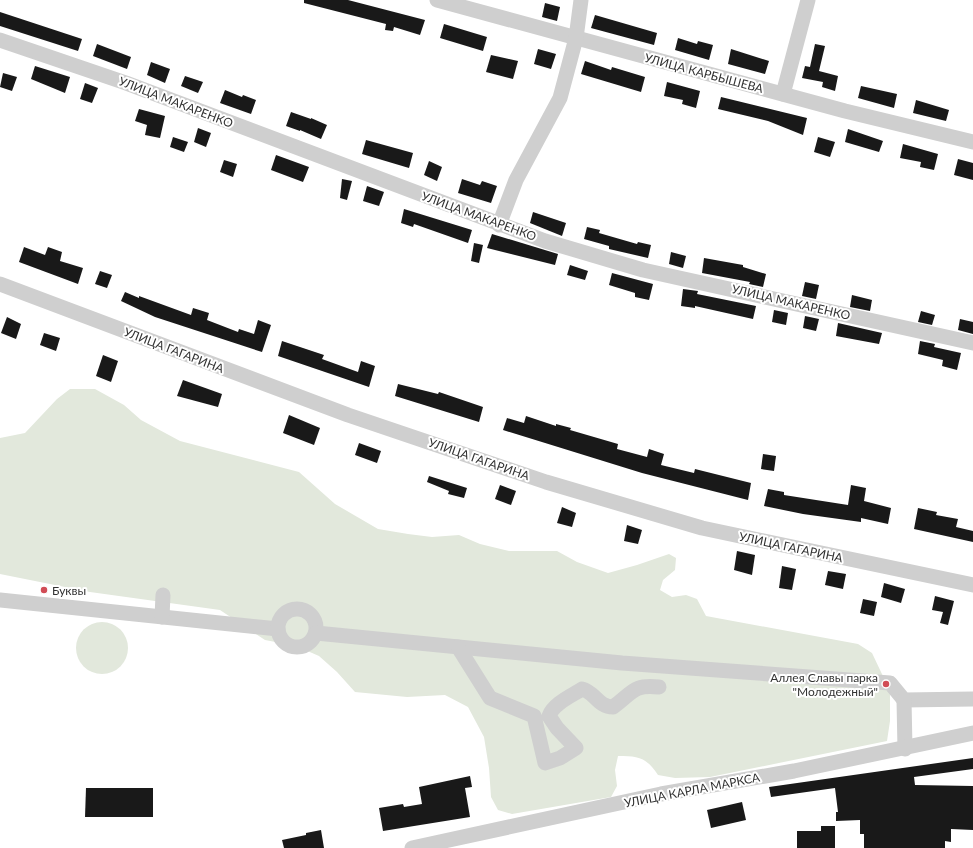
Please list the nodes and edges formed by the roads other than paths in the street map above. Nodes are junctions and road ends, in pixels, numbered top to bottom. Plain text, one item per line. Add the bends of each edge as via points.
1 (437, 0) edge
2 (581, 0) edge
3 (808, 0) edge
4 (576, 38) junction
5 (0, 40) edge
6 (783, 94) junction
7 (973, 142) edge
8 (500, 225) junction
9 (0, 284) edge
10 (973, 343) edge
11 (973, 585) edge
12 (163, 595) dead end
13 (8, 605) edge
14 (162, 617) junction
15 (278, 629) junction
16 (316, 633) junction
17 (458, 647) junction
18 (659, 687) dead end
19 (973, 699) edge
20 (904, 700) junction
21 (973, 733) edge
22 (905, 749) junction
23 (458, 844) edge
24 (412, 848) edge

1 - 4 street, УЛИЦА КАРБЫШЕВА
2 - 4 street
3 - 6 street
4 - 6 street, УЛИЦА КАРБЫШЕВА
4 - 8 street via 560,98 516,180
5 - 8 street, УЛИЦА МАКАРЕНКО via 126,83
6 - 7 street, УЛИЦА КАРБЫШЕВА
8 - 10 street, УЛИЦА МАКАРЕНКО via 643,270
9 - 11 street, УЛИЦА ГАГАРИНА via 348,415 546,482 702,528
12 - 14 street
13 - 14 street via 105,617
14 - 15 street
15 - 16 street via 281,638 294,647 308,644
15 - 16 street via 280,620 286,612 294,609 304,610 312,615 316,623
16 - 17 street
17 - 18 street via 490,698 534,716 545,764 576,748 549,716 551,711 569,697 582,689 589,691 601,705 613,707 638,687
17 - 20 street via 622,663 890,683
19 - 20 street
20 - 22 street
21 - 22 street, УЛИЦА КАРЛА МАРКСА
22 - 23 street, УЛИЦА КАРЛА МАРКСА via 660,794
23 - 24 street, УЛИЦА КАРЛА МАРКСА

